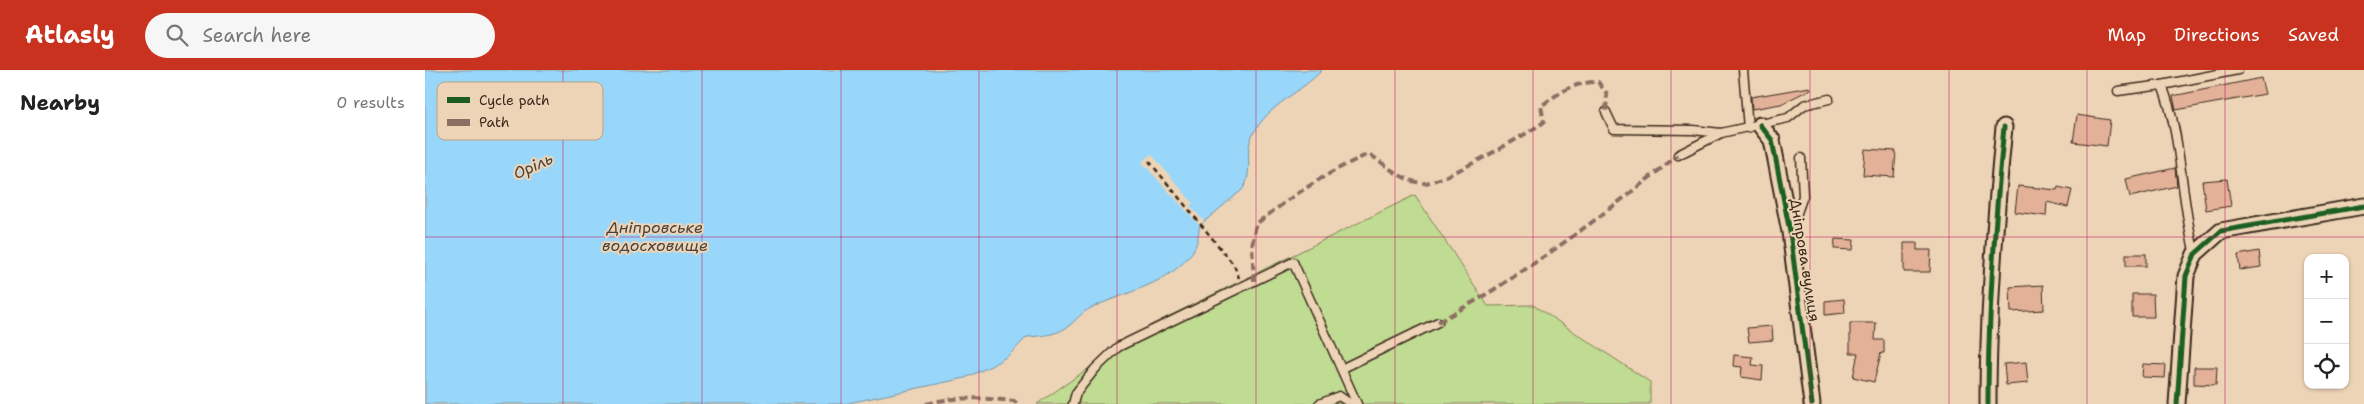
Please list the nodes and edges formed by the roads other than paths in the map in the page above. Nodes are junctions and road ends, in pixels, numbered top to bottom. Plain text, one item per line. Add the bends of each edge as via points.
1 (1743, 70) edge
2 (2238, 70) edge
3 (2162, 85) junction
4 (2118, 91) dead end
5 (1829, 99) dead end
6 (1606, 112) dead end
7 (1754, 127) junction
8 (2004, 127) dead end
9 (1721, 133) junction
10 (1678, 155) dead end
11 (1801, 158) dead end
12 (2364, 206) edge
13 (1790, 232) junction
14 (2195, 254) junction
15 (1438, 322) dead end
16 (1343, 368) junction
17 (1073, 404) edge
18 (1319, 404) edge
19 (1351, 404) edge
20 (1357, 404) edge
21 (1812, 404) edge
22 (1988, 404) edge
23 (2177, 404) edge

1 - 7 lane
2 - 3 lane
3 - 4 lane
3 - 14 lane via 2171,113
5 - 7 lane via 1804,105 1788,118
6 - 9 lane via 1614,129
7 - 9 lane
7 - 13 street, Дніпрова вулиця via 1772,140
8 - 22 street via 1995,220
9 - 10 lane
11 - 13 lane via 1803,196
12 - 14 street via 2221,231
13 - 21 street, Дніпрова вулиця
14 - 23 street via 2186,276
15 - 16 lane
16 - 17 lane via 1293,262 1118,347 1076,393
16 - 20 lane
18 - 19 lane via 1339,396

